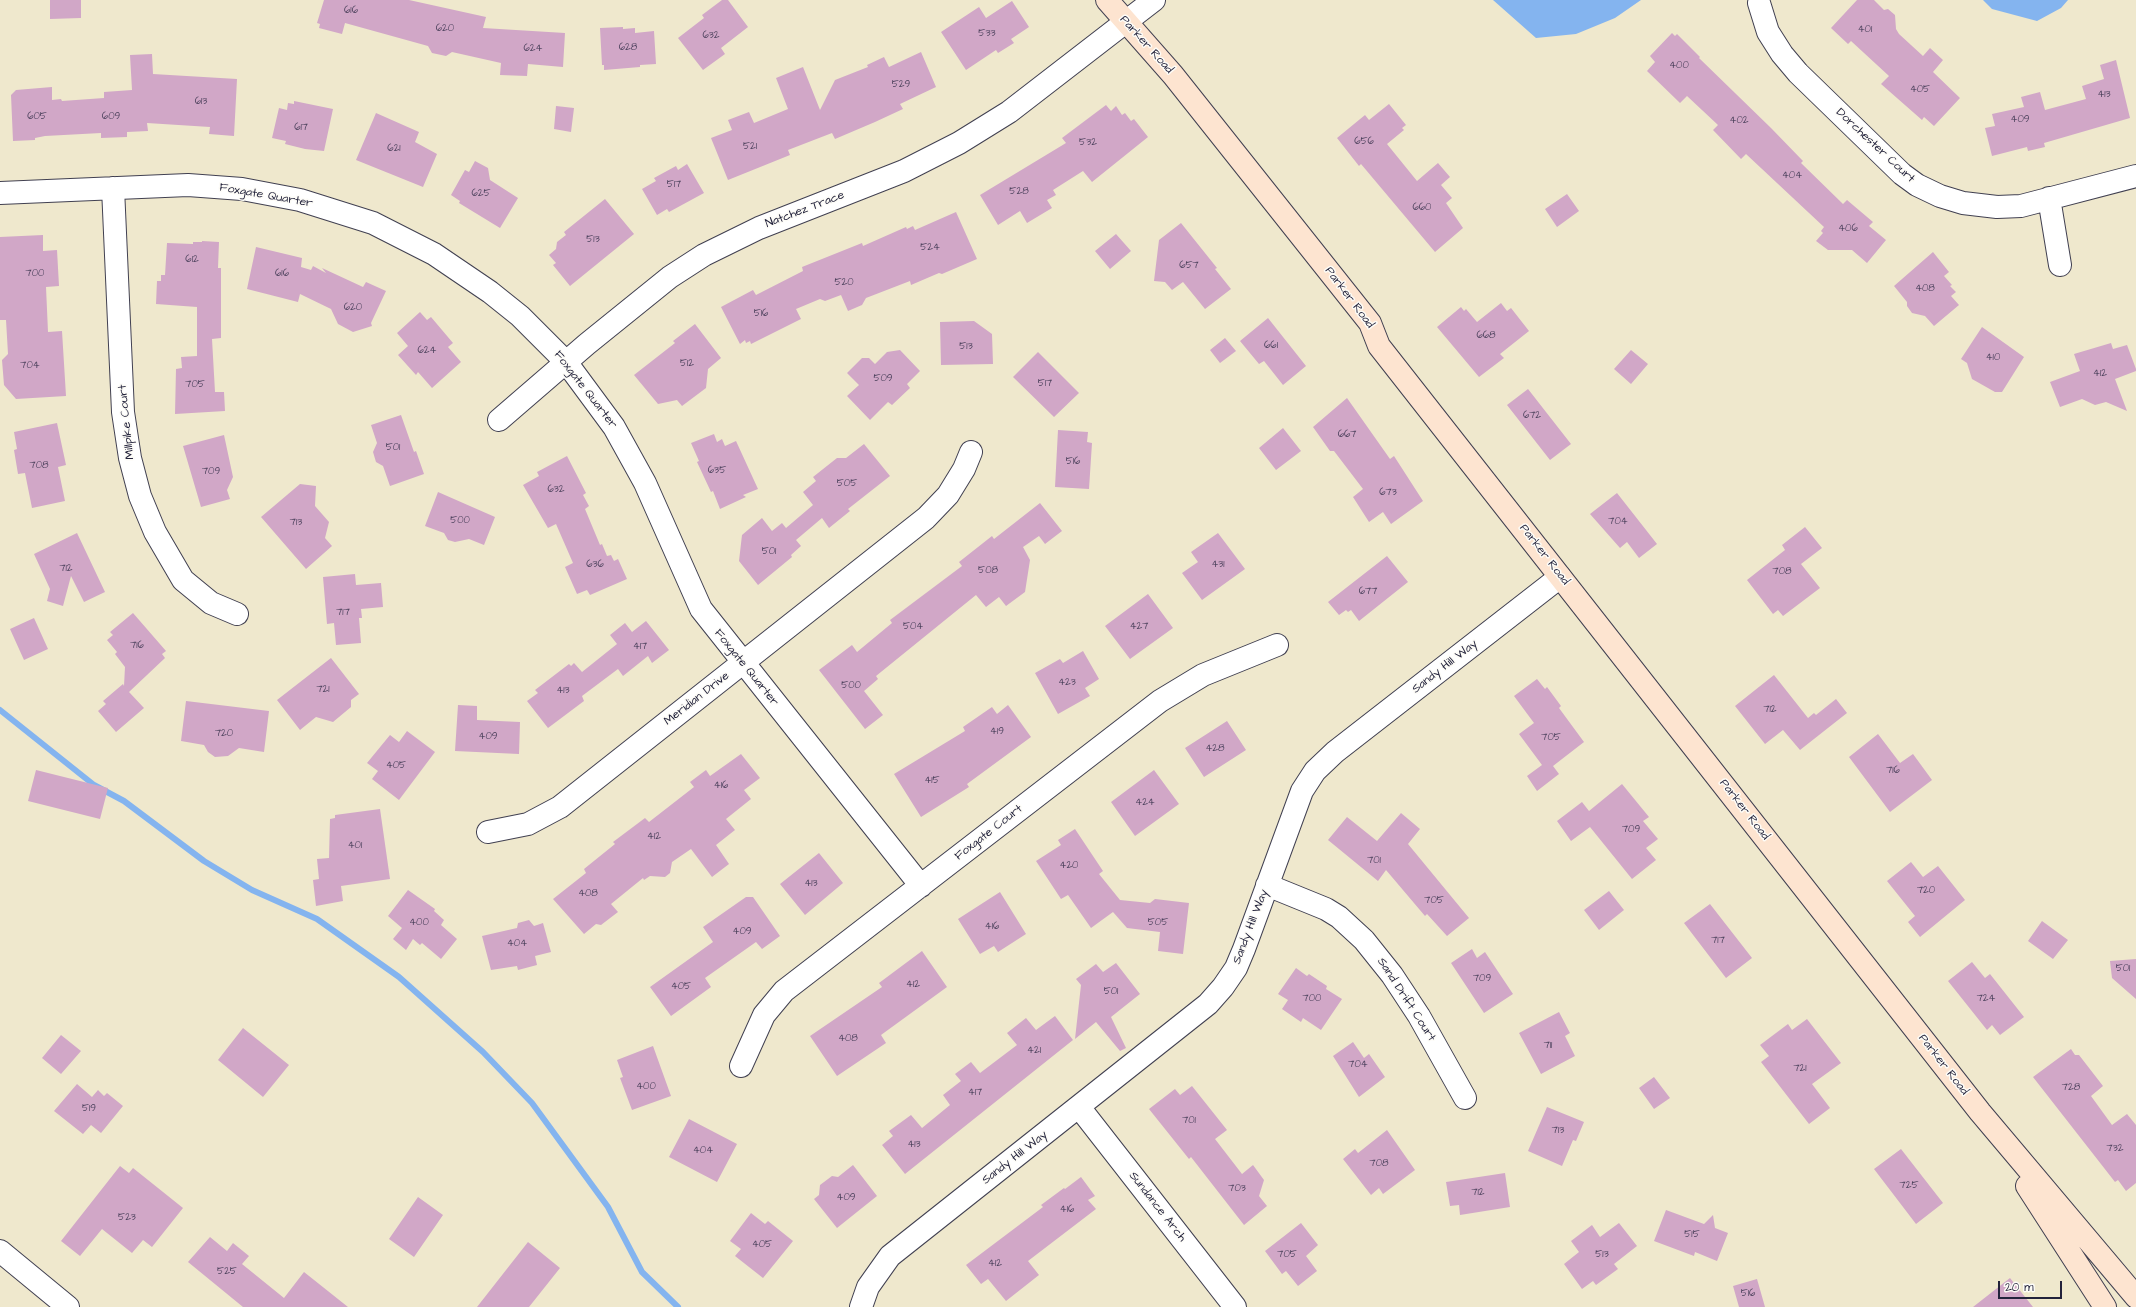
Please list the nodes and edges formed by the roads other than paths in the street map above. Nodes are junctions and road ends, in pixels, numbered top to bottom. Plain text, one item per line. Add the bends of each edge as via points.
1 (1107, 0) edge
2 (1154, 0) edge
3 (1759, 2) dead end
4 (1126, 22) junction
5 (2136, 176) edge
6 (113, 188) junction
7 (0, 192) edge
8 (2049, 198) junction
9 (2060, 265) dead end
10 (566, 362) junction
11 (499, 420) dead end
12 (971, 452) dead end
13 (1560, 577) junction
14 (237, 614) dead end
15 (1277, 645) dead end
16 (743, 663) junction
17 (488, 832) dead end
18 (1267, 885) junction
19 (921, 886) junction
20 (741, 1066) dead end
21 (1465, 1098) dead end
22 (1079, 1107) junction
23 (1980, 1112) junction
24 (0, 1251) edge
25 (2136, 1297) edge
26 (68, 1307) edge
27 (861, 1307) edge
28 (1235, 1307) edge
29 (2104, 1307) edge

1 - 4 street, Parker Road
2 - 4 street, Natchez Trace
3 - 8 street, Dorchester Court via 1768,32 1798,73 1902,174 1917,185 1963,203 1997,207 2021,206
4 - 10 street, Natchez Trace via 1009,112 941,153 904,171 759,228 704,255 670,277
4 - 13 street, Parker Road via 1173,75 1370,323 1379,346
5 - 8 street, Dorchester Court
6 - 7 street, Foxgate Quarter
6 - 10 street, Foxgate Quarter via 188,186 242,189 300,200 372,223 434,254 490,292 520,316
6 - 14 street, Millpike Court via 123,412 130,458 140,496 155,532 184,580 211,603
8 - 9 street
10 - 11 street, Natchez Trace
10 - 16 street, Foxgate Quarter via 614,427 645,483 701,609
12 - 16 street, Meridian Drive via 948,495 926,518
13 - 18 street, Sandy Hill Way via 1335,752 1315,771 1302,791
13 - 23 street, Parker Road
15 - 19 street, Foxgate Court via 1203,675 1160,701
16 - 17 street, Meridian Drive via 560,807 528,824
16 - 19 street, Foxgate Quarter
18 - 21 street, Sand Drift Court via 1326,909 1339,917 1364,940 1392,975 1419,1016
18 - 22 street, Sandy Hill Way via 1236,968 1223,987 1208,1004
19 - 20 street, Foxgate Court via 784,991 764,1015
22 - 27 street, Sandy Hill Way via 890,1256 868,1287
22 - 28 street, Sundance Arch
23 - 25 street, Parker Road
23 - 29 street, Parker Road
24 - 26 street

